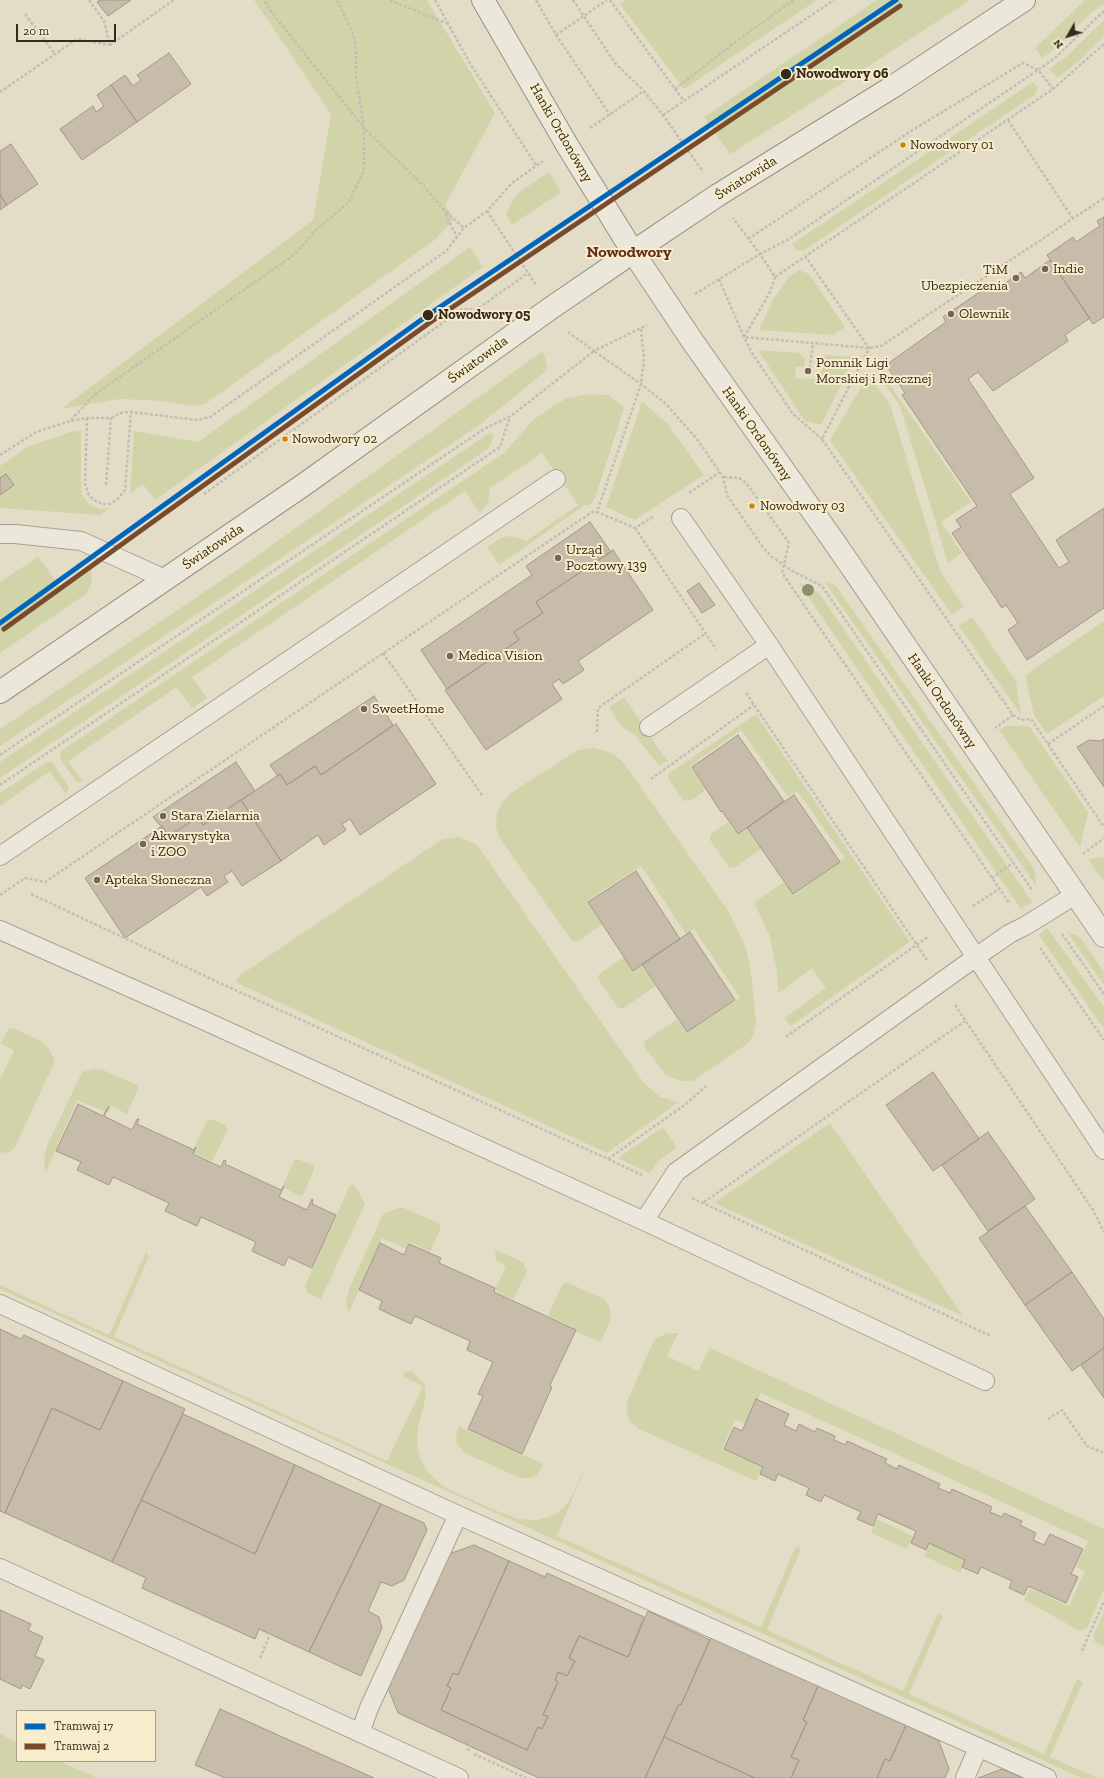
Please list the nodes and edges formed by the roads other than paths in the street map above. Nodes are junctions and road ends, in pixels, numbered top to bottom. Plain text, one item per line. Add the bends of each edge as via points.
1 (483, 0) edge
2 (1024, 0) edge
3 (633, 252) junction
4 (556, 479) dead end
5 (681, 518) dead end
6 (7, 534) edge
7 (0, 546) edge
8 (164, 579) junction
9 (769, 645) junction
10 (0, 692) edge
11 (649, 727) dead end
12 (0, 856) edge
13 (1075, 894) junction
14 (0, 930) edge
15 (1104, 936) edge
16 (976, 957) junction
17 (1104, 1150) edge
18 (644, 1221) junction
19 (0, 1304) edge
20 (985, 1381) dead end
21 (458, 1515) junction
22 (0, 1568) edge
23 (360, 1733) junction
24 (978, 1748) junction
25 (459, 1778) edge
26 (965, 1778) edge
27 (1048, 1778) edge

1 - 3 street, Hanki Ordonówny
2 - 3 street, Światowida
3 - 8 street, Światowida via 302,486
3 - 13 street, Hanki Ordonówny
4 - 12 lane
5 - 9 lane
6 - 7 lane
6 - 8 lane via 81,541
8 - 10 street, Światowida
9 - 11 lane
9 - 16 lane
13 - 15 street, Hanki Ordonówny
13 - 16 lane
14 - 18 lane
16 - 17 lane
16 - 18 lane via 676,1172
18 - 20 lane
19 - 21 lane
21 - 23 lane via 369,1708
21 - 24 lane
22 - 23 lane
23 - 25 lane
24 - 26 lane
24 - 27 lane

